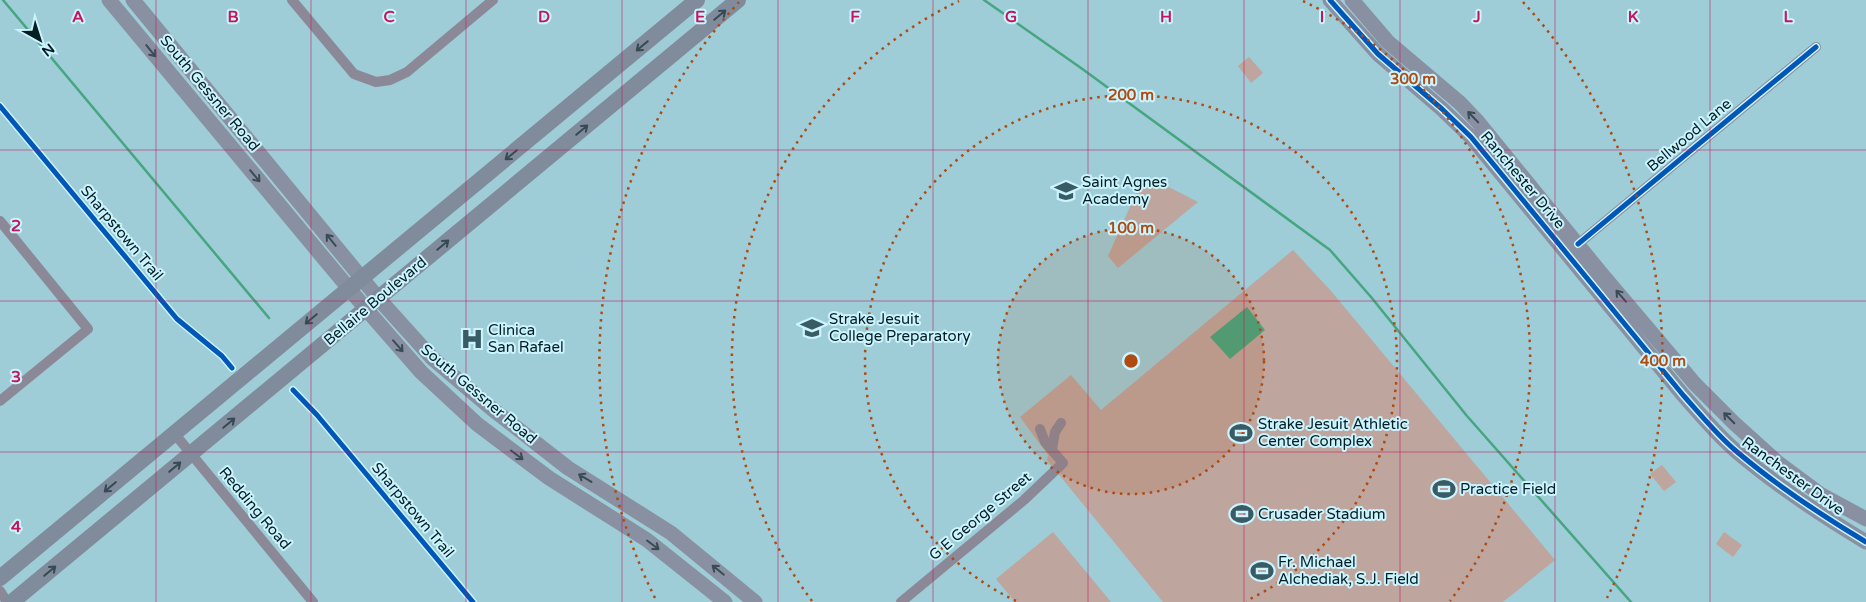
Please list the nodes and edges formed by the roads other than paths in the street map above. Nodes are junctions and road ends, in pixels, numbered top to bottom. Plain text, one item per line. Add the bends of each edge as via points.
1 (109, 0) edge
2 (133, 0) edge
3 (292, 0) edge
4 (493, 0) edge
5 (697, 0) edge
6 (738, 0) edge
7 (1330, 0) edge
8 (1352, 0) edge
9 (144, 14) junction
10 (679, 15) junction
11 (130, 25) junction
12 (696, 35) junction
13 (1388, 42) junction
14 (1816, 47) dead end
15 (1378, 54) junction
16 (548, 124) junction
17 (248, 138) junction
18 (565, 144) junction
19 (233, 151) junction
20 (1496, 155) junction
21 (0, 221) edge
22 (3, 232) edge
23 (1578, 244) junction
24 (1595, 276) junction
25 (362, 278) junction
26 (349, 288) junction
27 (378, 298) junction
28 (366, 309) junction
29 (1679, 363) junction
30 (1666, 374) junction
31 (0, 401) edge
32 (490, 408) junction
33 (1061, 423) dead end
34 (477, 424) junction
35 (1040, 429) dead end
36 (174, 433) junction
37 (1052, 449) junction
38 (191, 454) junction
39 (1777, 462) junction
40 (1768, 475) junction
41 (1866, 519) edge
42 (1866, 542) edge
43 (0, 578) edge
44 (0, 591) edge
45 (7, 602) edge
46 (12, 602) edge
47 (313, 602) edge
48 (725, 602) edge
49 (755, 602) edge
50 (901, 602) edge

1 - 11 main road, South Gessner Road
2 - 9 main road, South Gessner Road
3 - 4 street via 354,74 376,82 407,72
5 - 10 main road, Bellaire Boulevard
12 -> 6 main road, Bellaire Boulevard
7 - 15 main road, Ranchester Drive
8 - 13 main road, Ranchester Drive
9 - 11 main road
9 - 17 main road, South Gessner Road
10 - 12 main road
10 -> 16 main road, Bellaire Boulevard
11 -> 19 main road, South Gessner Road
18 -> 12 main road, Bellaire Boulevard
13 - 15 main road
20 -> 13 main road, Ranchester Drive via 1478,122 1460,103
14 - 23 street, Bellwood Lane
15 - 20 main road, Ranchester Drive via 1471,137
16 - 18 main road
16 -> 25 main road, Bellaire Boulevard
17 - 19 main road
25 -> 17 main road, South Gessner Road
27 -> 18 main road, Bellaire Boulevard
19 -> 26 main road, South Gessner Road
20 - 23 main road, Ranchester Drive
20 - 24 main road, Ranchester Drive
21 - 22 street
22 - 31 street via 88,329
23 - 24 main road, Ranchester Drive
29 -> 24 main road, Ranchester Drive
24 - 30 main road, Ranchester Drive
25 - 26 main road, Bellaire Boulevard
25 - 27 main road, South Gessner Road
26 - 28 main road, South Gessner Road
26 -> 36 main road, Bellaire Boulevard
27 - 28 main road, Bellaire Boulevard
27 - 32 main road, South Gessner Road via 432,358
28 -> 34 main road, South Gessner Road via 421,372
38 -> 28 main road, Bellaire Boulevard
29 - 30 main road
39 -> 29 main road, Ranchester Drive via 1695,384
30 - 40 main road, Ranchester Drive via 1716,432
32 - 34 main road
49 -> 32 main road, South Gessner Road via 671,533 568,468
33 - 37 street via 1055,432
34 -> 48 main road, South Gessner Road via 548,478 647,540
35 - 37 street, G E George Street
36 - 38 street, Redding Road
36 -> 43 main road, Bellaire Boulevard
37 - 50 street, G E George Street via 1064,464
46 -> 38 main road, Bellaire Boulevard
38 - 47 street, Redding Road
39 - 40 main road
39 - 41 main road, Ranchester Drive via 1820,494
40 - 42 main road, Ranchester Drive via 1822,515
44 - 45 street

